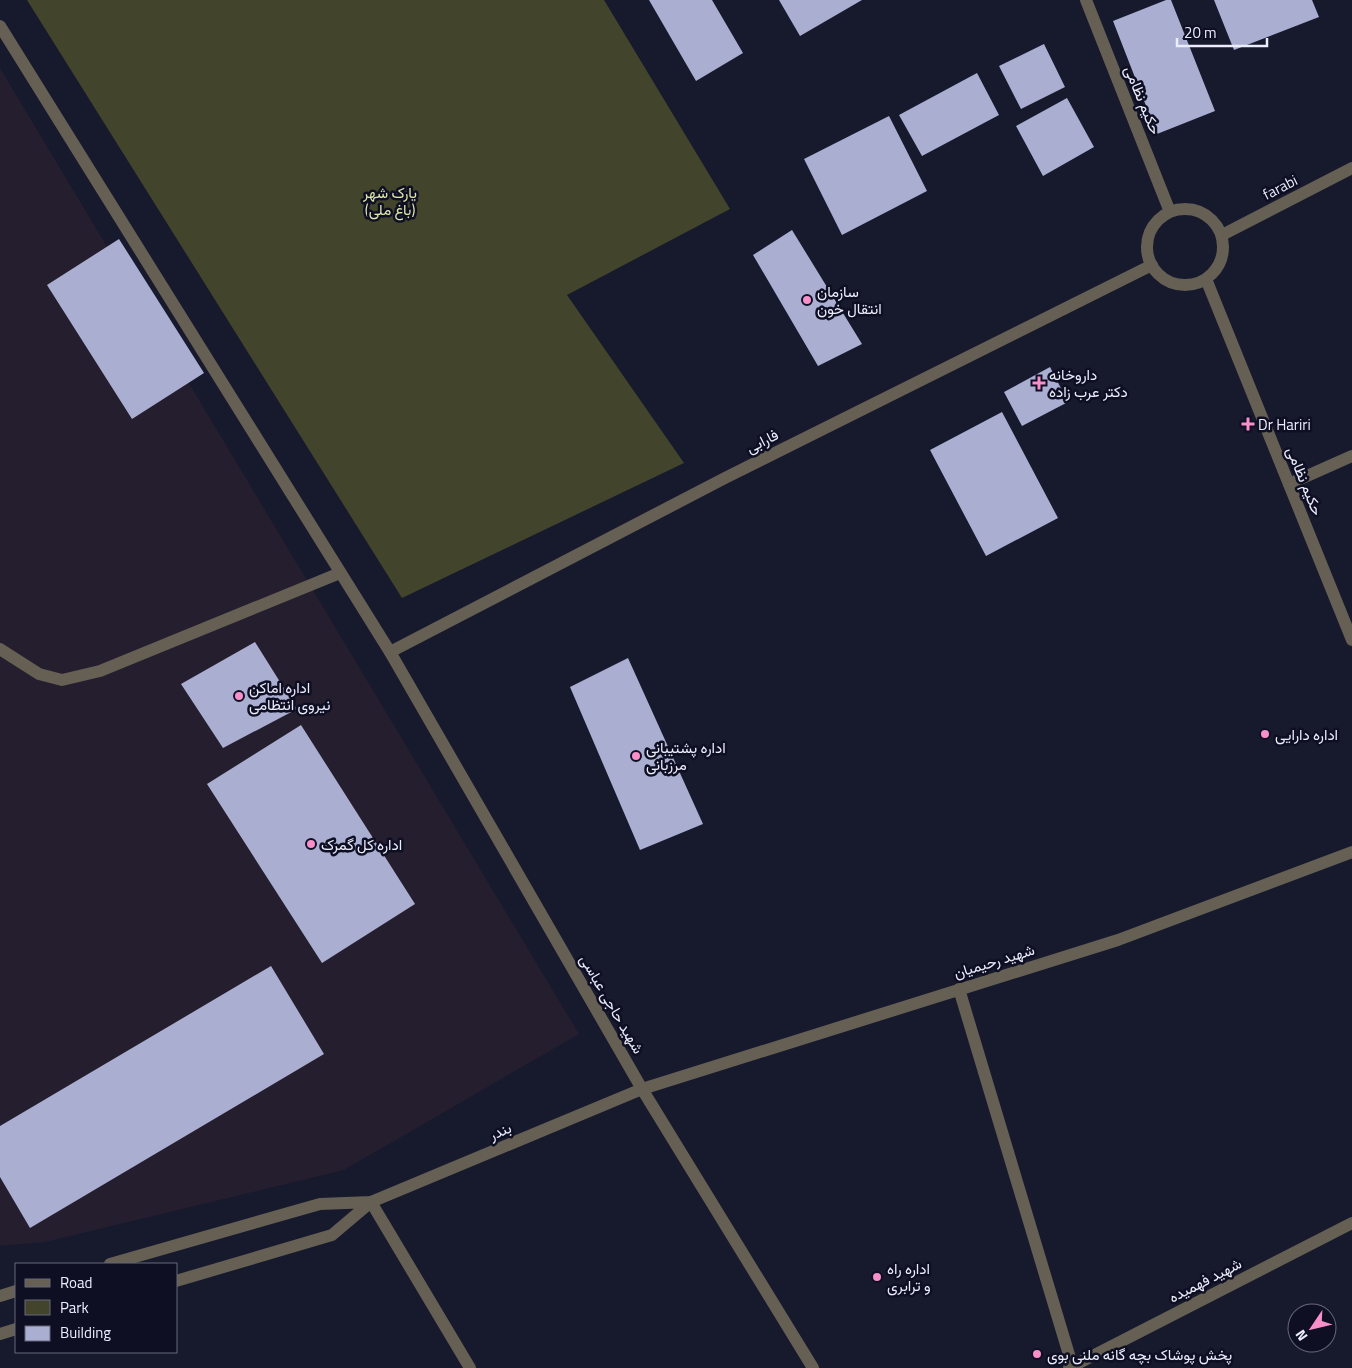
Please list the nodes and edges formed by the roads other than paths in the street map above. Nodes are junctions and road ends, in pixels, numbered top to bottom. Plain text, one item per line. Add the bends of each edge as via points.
1 (1086, 0) edge
2 (0, 26) edge
3 (1352, 168) edge
4 (1170, 212) junction
5 (1222, 235) junction
6 (1152, 265) junction
7 (1206, 279) junction
8 (1352, 456) edge
9 (1289, 484) junction
10 (340, 573) junction
11 (1352, 640) edge
12 (0, 649) edge
13 (390, 652) junction
14 (1352, 852) edge
15 (959, 989) junction
16 (642, 1089) junction
17 (371, 1202) junction
18 (1352, 1223) edge
19 (114, 1263) edge
20 (178, 1280) edge
21 (15, 1291) edge
22 (0, 1296) edge
23 (15, 1329) edge
24 (0, 1334) edge
25 (1072, 1367) edge
26 (470, 1368) edge
27 (813, 1368) edge

1 - 4 street, حکیم نظامی
2 - 10 street, شهید حاجی عباسی
3 - 5 street, farabi
4 - 5 street via 1183,209 1207,215
4 - 6 street via 1152,229 1148,241
5 - 7 street via 1221,260
6 - 7 street via 1170,282 1194,284
6 - 13 street, فارابی via 725,478
7 - 9 street, حکیم نظامی
8 - 9 street
9 - 11 street, حکیم نظامی
10 - 12 street via 100,671 62,680 39,674
10 - 13 street, شهید حاجی عباسی
13 - 16 street, شهید حاجی عباسی
14 - 15 street, شهید رحیمیان via 1118,940
15 - 16 street, شهید رحیمیان
15 - 25 street
16 - 17 street, بندر
16 - 27 street, شهید حاجی عباسی
17 - 19 street, بندر via 320,1204
17 - 20 street, بندر via 332,1235
17 - 26 street
18 - 25 street, شهید فهمیده
21 - 22 street
23 - 24 street

